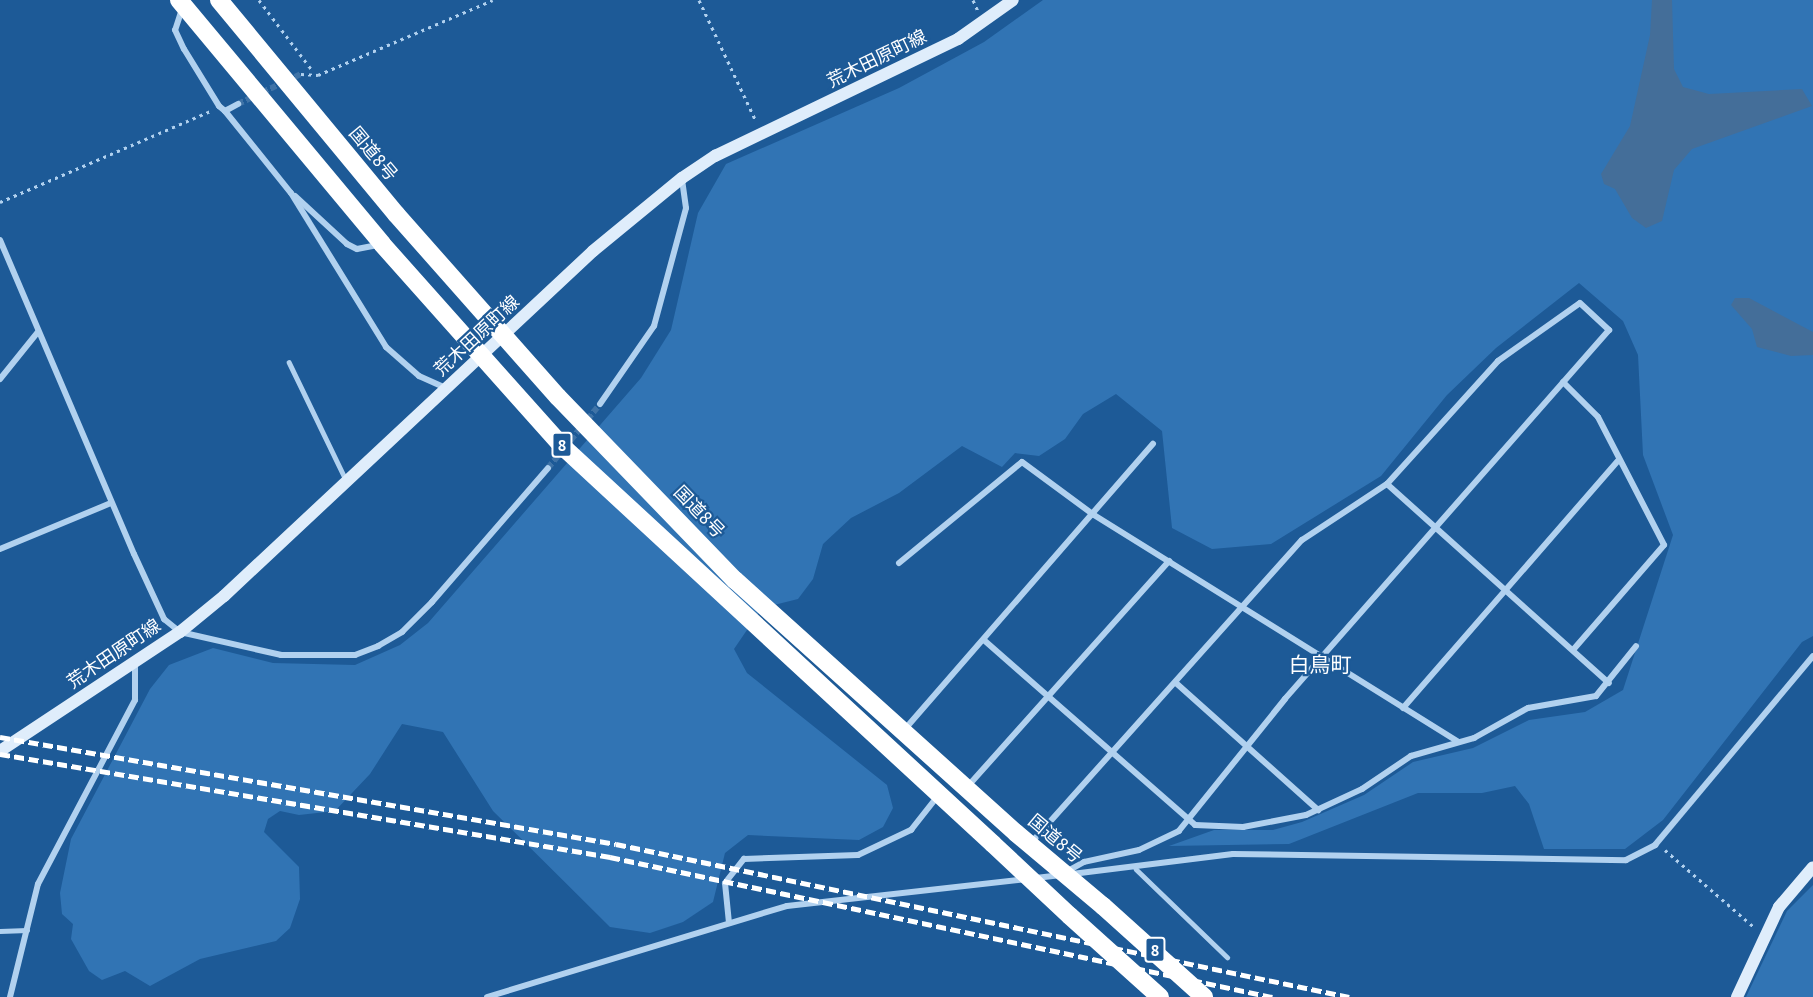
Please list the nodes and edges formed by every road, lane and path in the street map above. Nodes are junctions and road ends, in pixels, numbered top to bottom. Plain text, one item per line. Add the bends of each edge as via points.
1 (219, 0) edge
2 (259, 0) edge
3 (493, 0) edge
4 (699, 0) edge
5 (1013, 0) edge
6 (182, 3) edge
7 (312, 71) junction
8 (301, 74) tunnel mouth
9 (238, 104) tunnel mouth
10 (222, 109) junction
11 (762, 133) junction
12 (682, 178) junction
13 (291, 193) junction
14 (0, 202) edge
15 (0, 240) edge
16 (382, 243) junction
17 (37, 333) junction
18 (502, 335) junction
19 (480, 355) junction
20 (289, 362) dead end
21 (0, 379) edge
22 (1563, 382) junction
23 (447, 388) junction
24 (600, 404) tunnel mouth
25 (1153, 444) dead end
26 (1618, 460) junction
27 (548, 468) tunnel mouth
28 (347, 483) junction
29 (1387, 484) junction
30 (111, 503) junction
31 (1094, 515) junction
32 (1437, 527) junction
33 (0, 549) edge
34 (1168, 561) junction
35 (899, 563) dead end
36 (1506, 590) junction
37 (1242, 608) junction
38 (180, 632) junction
39 (985, 641) junction
40 (1636, 646) dead end
41 (1574, 650) junction
42 (1813, 656) edge
43 (1321, 658) junction
44 (135, 662) junction
45 (1176, 683) junction
46 (1609, 683) junction
47 (1047, 696) junction
48 (1403, 708) junction
49 (901, 732) junction
50 (1458, 742) junction
51 (1248, 746) junction
52 (0, 751) edge
53 (1116, 751) junction
54 (966, 789) junction
55 (937, 797) junction
56 (1318, 810) junction
57 (1188, 819) junction
58 (1023, 839) junction
59 (1657, 843) junction
60 (1813, 867) edge
61 (1136, 869) junction
62 (1060, 875) junction
63 (729, 923) junction
64 (27, 930) junction
65 (0, 931) edge
66 (1763, 935) junction
67 (1227, 957) dead end
68 (10, 997) edge
69 (487, 997) edge
70 (1161, 997) edge
71 (1204, 997) edge
72 (1737, 997) edge

1 - 18 highway, 国道8号 / 8
2 - 7 path
3 - 7 path via 318,75
4 - 11 path
5 - 11 main road, 荒木田原町線 via 958,39
6 - 10 street via 174,30
6 - 16 highway, 8
7 - 8 path
9 - 10 street
10 - 13 street
10 - 14 path
11 - 12 main road, 荒木田原町線
12 - 18 main road, 荒木田原町線 via 593,250
12 - 24 street via 686,208 654,326
13 - 16 street via 347,244 357,249
13 - 23 street via 386,347 419,376
15 - 17 street
16 - 19 highway, 8
17 - 21 street
17 - 30 street
18 - 19 main road, 荒木田原町線
18 - 49 highway, 国道8号 / 8 via 735,580
19 - 23 main road, 荒木田原町線
19 - 55 highway, 8 via 646,527
20 - 28 lane
22 - 26 street via 1598,417
22 - 29 street via 1609,330 1580,303 1492,367
22 - 32 street
23 - 28 main road, 荒木田原町線
25 - 31 street
26 - 36 street
26 - 41 street via 1664,545
27 - 38 street via 432,602 402,632 378,646 355,655 291,655
28 - 38 main road, 荒木田原町線
29 - 32 street
29 - 37 street via 1302,540
30 - 33 street
30 - 38 street via 164,619
31 - 34 street
31 - 35 street via 1031,466 1017,464 936,537
31 - 39 street
32 - 36 street
32 - 43 street
34 - 37 street
34 - 47 street
36 - 41 street
36 - 48 street
37 - 43 street
37 - 45 street
38 - 44 main road, 荒木田原町線
39 - 47 street
39 - 49 street
40 - 46 street
41 - 46 street
42 - 59 street
43 - 48 street
43 - 51 street
44 - 52 main road, 荒木田原町線
44 - 64 street via 135,700 38,884
45 - 51 street
45 - 53 street
46 - 50 street via 1584,700 1528,708
47 - 53 street
47 - 54 street
48 - 50 street
49 - 54 highway, 国道8号 / 8
50 - 56 street via 1411,756
51 - 56 street
51 - 57 street
53 - 57 street
53 - 58 street
54 - 58 highway, 国道8号 / 8
55 - 63 street via 910,830 858,855 744,859 725,883
55 - 70 highway, 8, bridge
56 - 57 street via 1243,828 1195,825
57 - 62 street via 1167,838 1084,862
58 - 71 highway, 国道8号 / 8, bridge
59 - 61 street via 1640,855 1602,861 1233,854
59 - 66 path
60 - 66 main road
61 - 62 street
61 - 67 lane
62 - 63 street via 839,898 786,906
63 - 69 street
64 - 65 lane
64 - 68 street
66 - 72 main road

